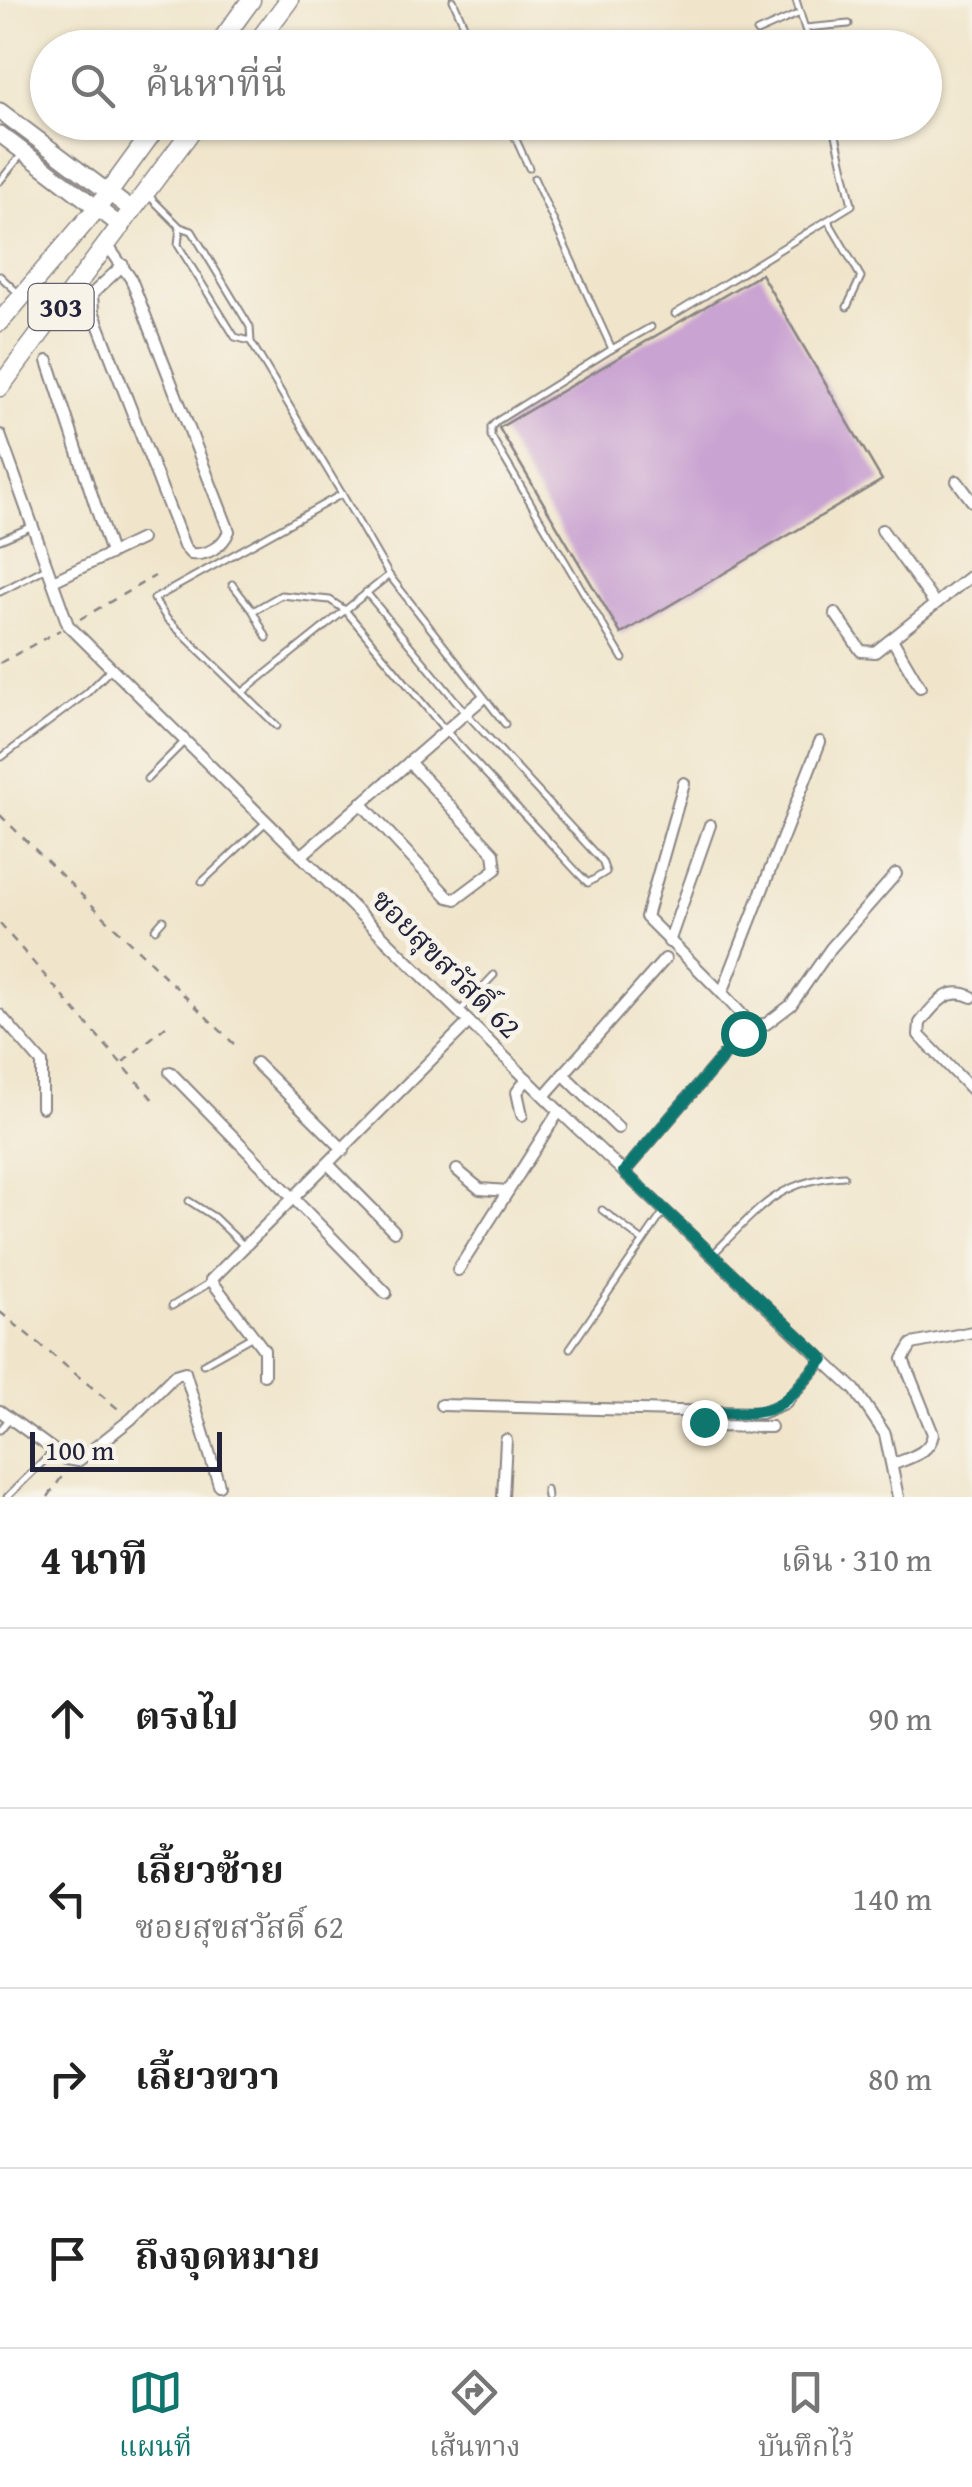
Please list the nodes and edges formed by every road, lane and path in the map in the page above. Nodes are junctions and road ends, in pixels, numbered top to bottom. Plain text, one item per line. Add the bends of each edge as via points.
1 (251, 0) edge
2 (288, 0) edge
3 (453, 0) edge
4 (796, 0) edge
5 (801, 13) junction
6 (849, 24) dead end
7 (805, 28) joint
8 (229, 30) edge
9 (267, 30) edge
10 (466, 30) edge
11 (762, 30) edge
12 (0, 111) edge
13 (0, 134) edge
14 (30, 137) edge
15 (34, 140) edge
16 (147, 140) edge
17 (185, 140) edge
18 (516, 140) edge
19 (838, 140) edge
20 (24, 152) junction
21 (529, 168) dead end
22 (534, 178) dead end
23 (0, 181) edge
24 (146, 193) junction
25 (103, 200) junction
26 (133, 210) junction
27 (828, 221) junction
28 (122, 227) junction
29 (180, 227) junction
30 (108, 246) junction
31 (123, 265) junction
32 (3, 278) edge
33 (0, 289) edge
34 (20, 295) junction
35 (848, 307) dead end
36 (675, 314) dead end
37 (0, 322) edge
38 (651, 327) dead end
39 (251, 342) junction
40 (612, 349) junction
41 (48, 361) dead end
42 (0, 387) edge
43 (0, 435) edge
44 (957, 481) dead end
45 (342, 494) junction
46 (972, 501) edge
47 (33, 526) junction
48 (882, 530) dead end
49 (141, 538) dead end
50 (0, 540) edge
51 (112, 553) junction
52 (48, 567) junction
53 (389, 575) junction
54 (155, 576) dead end
55 (53, 581) junction
56 (970, 581) edge
57 (232, 584) dead end
58 (0, 592) edge
59 (366, 592) junction
60 (935, 604) junction
61 (344, 610) junction
62 (253, 612) junction
63 (834, 613) dead end
64 (68, 626) junction
65 (267, 638) dead end
66 (892, 639) junction
67 (623, 659) dead end
68 (0, 662) edge
69 (112, 668) junction
70 (920, 687) dead end
71 (243, 692) junction
72 (482, 699) junction
73 (465, 712) junction
74 (505, 724) dead end
75 (277, 726) dead end
76 (445, 730) junction
77 (185, 741) junction
78 (820, 742) dead end
79 (2, 757) edge
80 (408, 762) junction
81 (147, 779) dead end
82 (684, 784) dead end
83 (360, 804) junction
84 (0, 815) edge
85 (266, 821) junction
86 (710, 825) dead end
87 (301, 856) junction
88 (896, 874) dead end
89 (202, 882) dead end
90 (163, 920) dead end
91 (0, 924) edge
92 (155, 929) dead end
93 (668, 942) junction
94 (665, 960) dead end
95 (494, 975) dead end
96 (722, 993) junction
97 (972, 997) edge
98 (459, 1012) junction
99 (0, 1015) edge
100 (469, 1022) junction
101 (746, 1025) junction
102 (166, 1026) dead end
103 (234, 1044) dead end
104 (122, 1063) junction
105 (256, 1064) dead end
106 (170, 1072) dead end
107 (563, 1074) junction
108 (527, 1079) junction
109 (972, 1090) edge
110 (544, 1096) junction
111 (155, 1102) dead end
112 (42, 1107) dead end
113 (560, 1111) junction
114 (522, 1115) dead end
115 (618, 1128) dead end
116 (344, 1150) junction
117 (328, 1165) junction
118 (457, 1170) dead end
119 (624, 1172) junction
120 (844, 1176) dead end
121 (508, 1191) junction
122 (190, 1201) dead end
123 (293, 1202) junction
124 (602, 1210) dead end
125 (665, 1210) junction
126 (394, 1231) dead end
127 (643, 1241) junction
128 (246, 1248) junction
129 (712, 1255) junction
130 (458, 1270) dead end
131 (211, 1282) junction
132 (386, 1293) dead end
133 (172, 1306) dead end
134 (0, 1312) edge
135 (972, 1332) edge
136 (254, 1335) junction
137 (570, 1348) dead end
138 (823, 1359) junction
139 (204, 1364) dead end
140 (264, 1375) dead end
141 (441, 1404) dead end
142 (702, 1412) junction
143 (5, 1414) edge
144 (131, 1420) junction
145 (772, 1427) dead end
146 (0, 1430) edge
147 (506, 1440) dead end
148 (54, 1450) junction
149 (72, 1462) junction
150 (894, 1464) junction
151 (219, 1485) dead end
152 (7, 1497) edge
153 (48, 1497) edge
154 (503, 1497) edge
155 (898, 1497) edge

1 - 8 main road
2 - 9 main road
3 - 10 lane
4 - 5 lane
5 - 7 lane
5 - 11 lane
6 - 7 lane
12 - 14 main road
13 - 20 main road
15 - 25 main road
16 - 25 main road, 303
17 - 24 main road, 303
18 - 21 lane
19 - 27 lane via 854,199
20 - 23 lane
20 - 25 main road
22 - 40 lane
24 - 26 main road, 303
24 - 29 lane
25 - 26 main road
25 - 28 main road
25 - 34 main road, 303
26 - 28 main road, 303
27 - 35 lane via 860,276
27 - 36 lane
28 - 30 main road, 303
29 - 39 lane via 192,231 250,327
29 - 39 lane via 178,244 225,322 235,337
30 - 31 street
30 - 42 main road, 303
31 - 31 street via 92,294 93,311 184,546 200,555 230,531
32 - 33 lane
32 - 34 lane
34 - 37 main road, 303
38 - 40 lane
39 - 45 lane
40 - 67 lane via 491,427 496,447
41 - 51 street
43 - 47 street, ซอยสุขสวัสดิ์ 62
44 - 46 street
45 - 53 lane
45 - 71 lane via 154,599
47 - 50 lane
47 - 52 street, ซอยสุขสวัสดิ์ 62
48 - 60 street
49 - 51 street
51 - 55 street
52 - 55 street, ซอยสุขสวัสดิ์ 62
52 - 58 lane
53 - 59 lane
53 - 72 lane
54 - 64 path
55 - 64 street, ซอยสุขสวัสดิ์ 62
56 - 60 street
57 - 62 lane
59 - 61 lane
59 - 73 lane
60 - 66 street
61 - 62 lane via 330,600 281,595
61 - 71 lane
61 - 76 lane
62 - 65 lane
63 - 66 street via 861,651 875,652
64 - 68 path
64 - 69 street, ซอยสุขสวัสดิ์ 62
66 - 70 street
69 - 77 street, ซอยสุขสวัสดิ์ 62
69 - 79 lane
71 - 75 lane
72 - 73 street
72 - 74 lane
73 - 76 street
73 - 76 lane via 602,860 606,872 599,880 584,880
76 - 80 street
77 - 81 lane
77 - 85 street, ซอยสุขสวัสดิ์ 62
78 - 96 street
80 - 83 street
80 - 83 street via 494,852 496,870 456,900 448,897
82 - 93 street via 646,909
83 - 87 street
84 - 103 path
85 - 87 street, ซอยสุขสวัสดิ์ 62
85 - 89 lane
86 - 93 street
87 - 98 street, ซอยสุขสวัสดิ์ 62
88 - 101 street via 791,1006 766,1024
90 - 92 lane
91 - 104 path
93 - 96 street
94 - 107 street
95 - 98 lane
96 - 101 street
97 - 109 street via 947,994 920,1023 919,1035
98 - 100 street, ซอยสุขสวัสดิ์ 62
99 - 112 street via 42,1063
100 - 108 street, ซอยสุขสวัสดิ์ 62
100 - 116 street
101 - 119 street
102 - 104 path
104 - 111 path
105 - 116 street
106 - 123 street
107 - 110 street
107 - 115 street
108 - 110 street, ซอยสุขสวัสดิ์ 62
108 - 114 street via 517,1092
110 - 113 street, ซอยสุขสวัสดิ์ 62
113 - 119 street, ซอยสุขสวัสดิ์ 62
113 - 121 street
116 - 117 street
117 - 123 street
117 - 126 street
118 - 121 street via 480,1189
119 - 125 street, ซอยสุขสวัสดิ์ 62
120 - 129 lane via 780,1190
121 - 130 street
122 - 128 lane
123 - 128 street
123 - 132 street
124 - 127 lane
125 - 127 lane
125 - 129 street, ซอยสุขสวัสดิ์ 62
127 - 137 lane
128 - 131 street
129 - 138 street, ซอยสุขสวัสดิ์ 62
131 - 133 lane
131 - 136 street
134 - 144 path
135 - 150 street via 905,1350 903,1360 933,1434 923,1452
136 - 139 lane
136 - 140 street via 264,1350
138 - 142 street via 774,1410
138 - 150 street, ซอยสุขสวัสดิ์ 62 via 870,1408
141 - 142 street
142 - 145 street via 708,1426
143 - 146 lane
143 - 148 street
144 - 149 street
144 - 151 street via 185,1372
147 - 154 street
148 - 149 street
148 - 152 lane
149 - 153 path
150 - 155 street, ซอยสุขสวัสดิ์ 62

